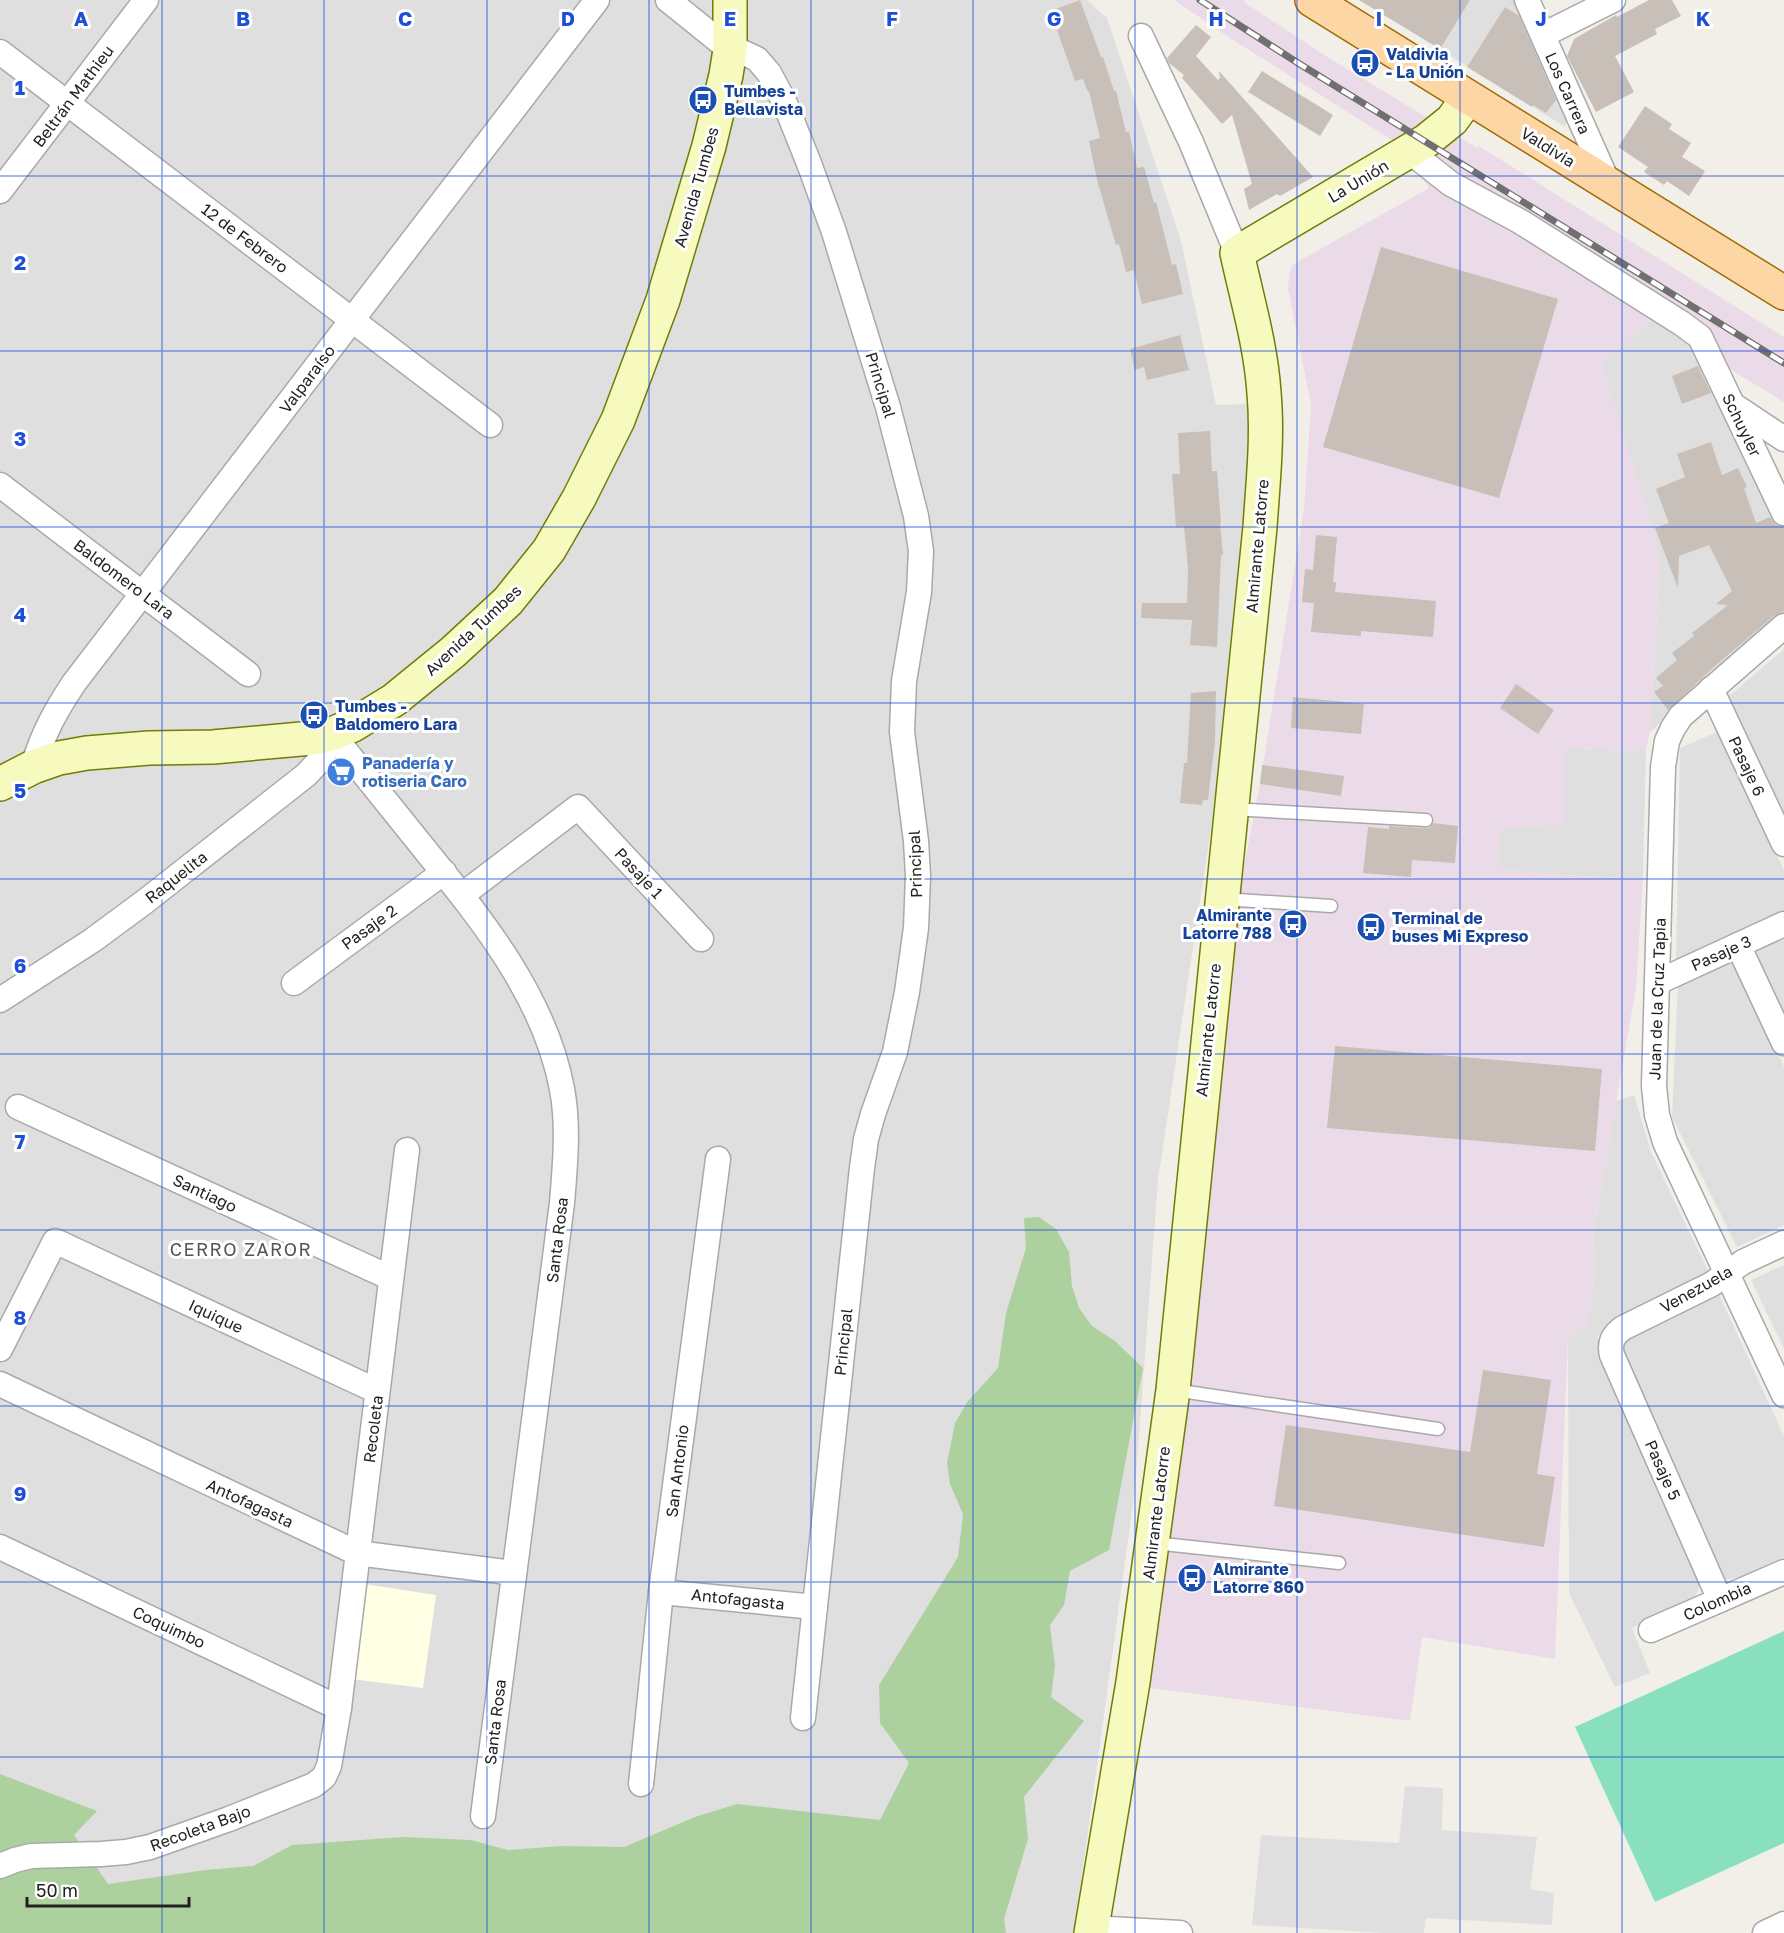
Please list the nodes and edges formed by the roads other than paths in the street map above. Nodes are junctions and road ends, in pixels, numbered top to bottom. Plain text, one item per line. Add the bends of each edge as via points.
1 (146, 0) edge
2 (597, 0) edge
3 (668, 0) edge
4 (730, 0) edge
5 (1312, 0) edge
6 (1527, 0) edge
7 (1613, 0) edge
8 (1543, 35) junction
9 (1142, 36) dead end
10 (730, 50) junction
11 (0, 52) edge
12 (1468, 98) junction
13 (68, 103) junction
14 (1409, 151) junction
15 (1609, 185) junction
16 (0, 191) edge
17 (1237, 252) junction
18 (1784, 293) edge
19 (352, 320) junction
20 (1731, 403) junction
21 (490, 425) dead end
22 (1784, 439) edge
23 (0, 485) edge
24 (1784, 513) edge
25 (143, 594) junction
26 (1784, 626) edge
27 (248, 674) dead end
28 (1711, 689) junction
29 (332, 734) junction
30 (33, 766) junction
31 (0, 784) edge
32 (1230, 809) junction
33 (1426, 820) dead end
34 (1784, 844) edge
35 (444, 872) junction
36 (462, 895) junction
37 (1221, 899) junction
38 (1330, 906) dead end
39 (1784, 924) edge
40 (700, 939) dead end
41 (1738, 945) junction
42 (1658, 982) junction
43 (294, 983) dead end
44 (0, 1000) edge
45 (1784, 1043) edge
46 (18, 1107) dead end
47 (407, 1150) dead end
48 (717, 1159) dead end
49 (1784, 1243) edge
50 (1727, 1273) junction
51 (391, 1278) junction
52 (1612, 1340) joint
53 (0, 1349) edge
54 (0, 1384) edge
55 (1173, 1390) junction
56 (377, 1391) junction
57 (1784, 1395) edge
58 (1438, 1429) dead end
59 (1153, 1543) junction
60 (0, 1547) edge
61 (357, 1553) junction
62 (1339, 1563) dead end
63 (1784, 1572) edge
64 (514, 1573) junction
65 (661, 1592) junction
66 (1720, 1600) junction
67 (815, 1607) junction
68 (1651, 1630) dead end
69 (339, 1708) junction
70 (803, 1718) dead end
71 (641, 1784) dead end
72 (483, 1815) dead end
73 (0, 1866) edge
74 (1784, 1924) edge
75 (1091, 1931) edge
76 (1180, 1933) edge
77 (1765, 1933) edge

1 - 13 street, Beltrán Mathieu
2 - 19 street, Valparaíso
3 - 10 street, Principal
4 - 10 main road, Avenida Tumbes
5 - 12 main road, Valdivia
6 - 8 street, Los Carrera
7 - 8 street
8 - 15 street, Los Carrera
9 - 17 street, Almirante Latorre
10 - 29 main road, Avenida Tumbes via 709,146 663,300 618,420 565,525 508,601 460,646 394,700
10 - 67 street, Principal via 756,58 769,73 810,166 888,407 921,551 919,592 904,681 902,732 916,841 916,928 895,1052 866,1139
11 - 13 street, 12 de Febrero
12 - 14 main road, La Unión via 1440,131
12 - 15 main road, Valdivia
13 - 16 street, Beltrán Mathieu
13 - 19 street, 12 de Febrero
14 - 17 main road, La Unión
14 - 20 street, Schuyler via 1451,184 1521,222 1700,337
15 - 18 main road, Valdivia
17 - 32 main road, Almirante Latorre via 1261,364 1265,437 1260,526
19 - 21 street, 12 de Febrero
19 - 25 street, Valparaíso
20 - 22 street
20 - 24 street, Schuyler
23 - 25 street, Baldomero Lara
25 - 27 street, Baldomero Lara
25 - 30 street, Valparaíso via 59,705
26 - 28 street, Juan de la Cruz Tapia
28 - 34 street, Pasaje 6
28 - 42 street, Juan de la Cruz Tapia via 1681,716 1667,741 1663,767
29 - 30 main road, Avenida Tumbes via 213,747 108,750
29 - 35 street, Santa Rosa
29 - 44 street, Raquelita via 321,759 306,775 93,940
30 - 31 main road, Avenida Tumbes
32 - 33 lane
32 - 37 main road, Almirante Latorre
35 - 36 street, Santa Rosa
35 - 43 street, Pasaje 2
36 - 40 street, Pasaje 1 via 578,807
36 - 64 street, Santa Rosa via 506,956 543,1026 563,1091 566,1126 562,1203
37 - 38 lane
37 - 55 main road, Almirante Latorre
39 - 41 street, Pasaje 3
41 - 42 street, Pasaje 3
41 - 45 street
42 - 50 street, Juan de la Cruz Tapia via 1654,1086 1657,1115 1665,1142
46 - 51 street, Santiago
47 - 51 street, Recoleta
48 - 65 street, San Antonio
49 - 50 street, Venezuela
50 - 52 street, Venezuela via 1623,1328
50 - 57 street, Juan de la Cruz Tapia
51 - 56 street, Recoleta
52 - 66 street, Pasaje 5 via 1612,1355
53 - 56 street, Iquique via 55,1241
54 - 61 street, Antofagasta
55 - 58 lane
55 - 59 main road, Almirante Latorre
56 - 61 street, Recoleta
59 - 62 lane
59 - 75 main road, Almirante Latorre
60 - 69 street, Coquimbo
61 - 64 street, Antofagasta
61 - 69 street, Recoleta
63 - 66 street, Colombia
64 - 72 street, Santa Rosa
65 - 67 street, Antofagasta
65 - 71 street, San Antonio
66 - 68 street, Colombia
67 - 70 street, Principal
69 - 73 street, Recoleta Bajo via 329,1766 314,1785 150,1847 109,1854 31,1856
74 - 77 street
75 - 76 street

